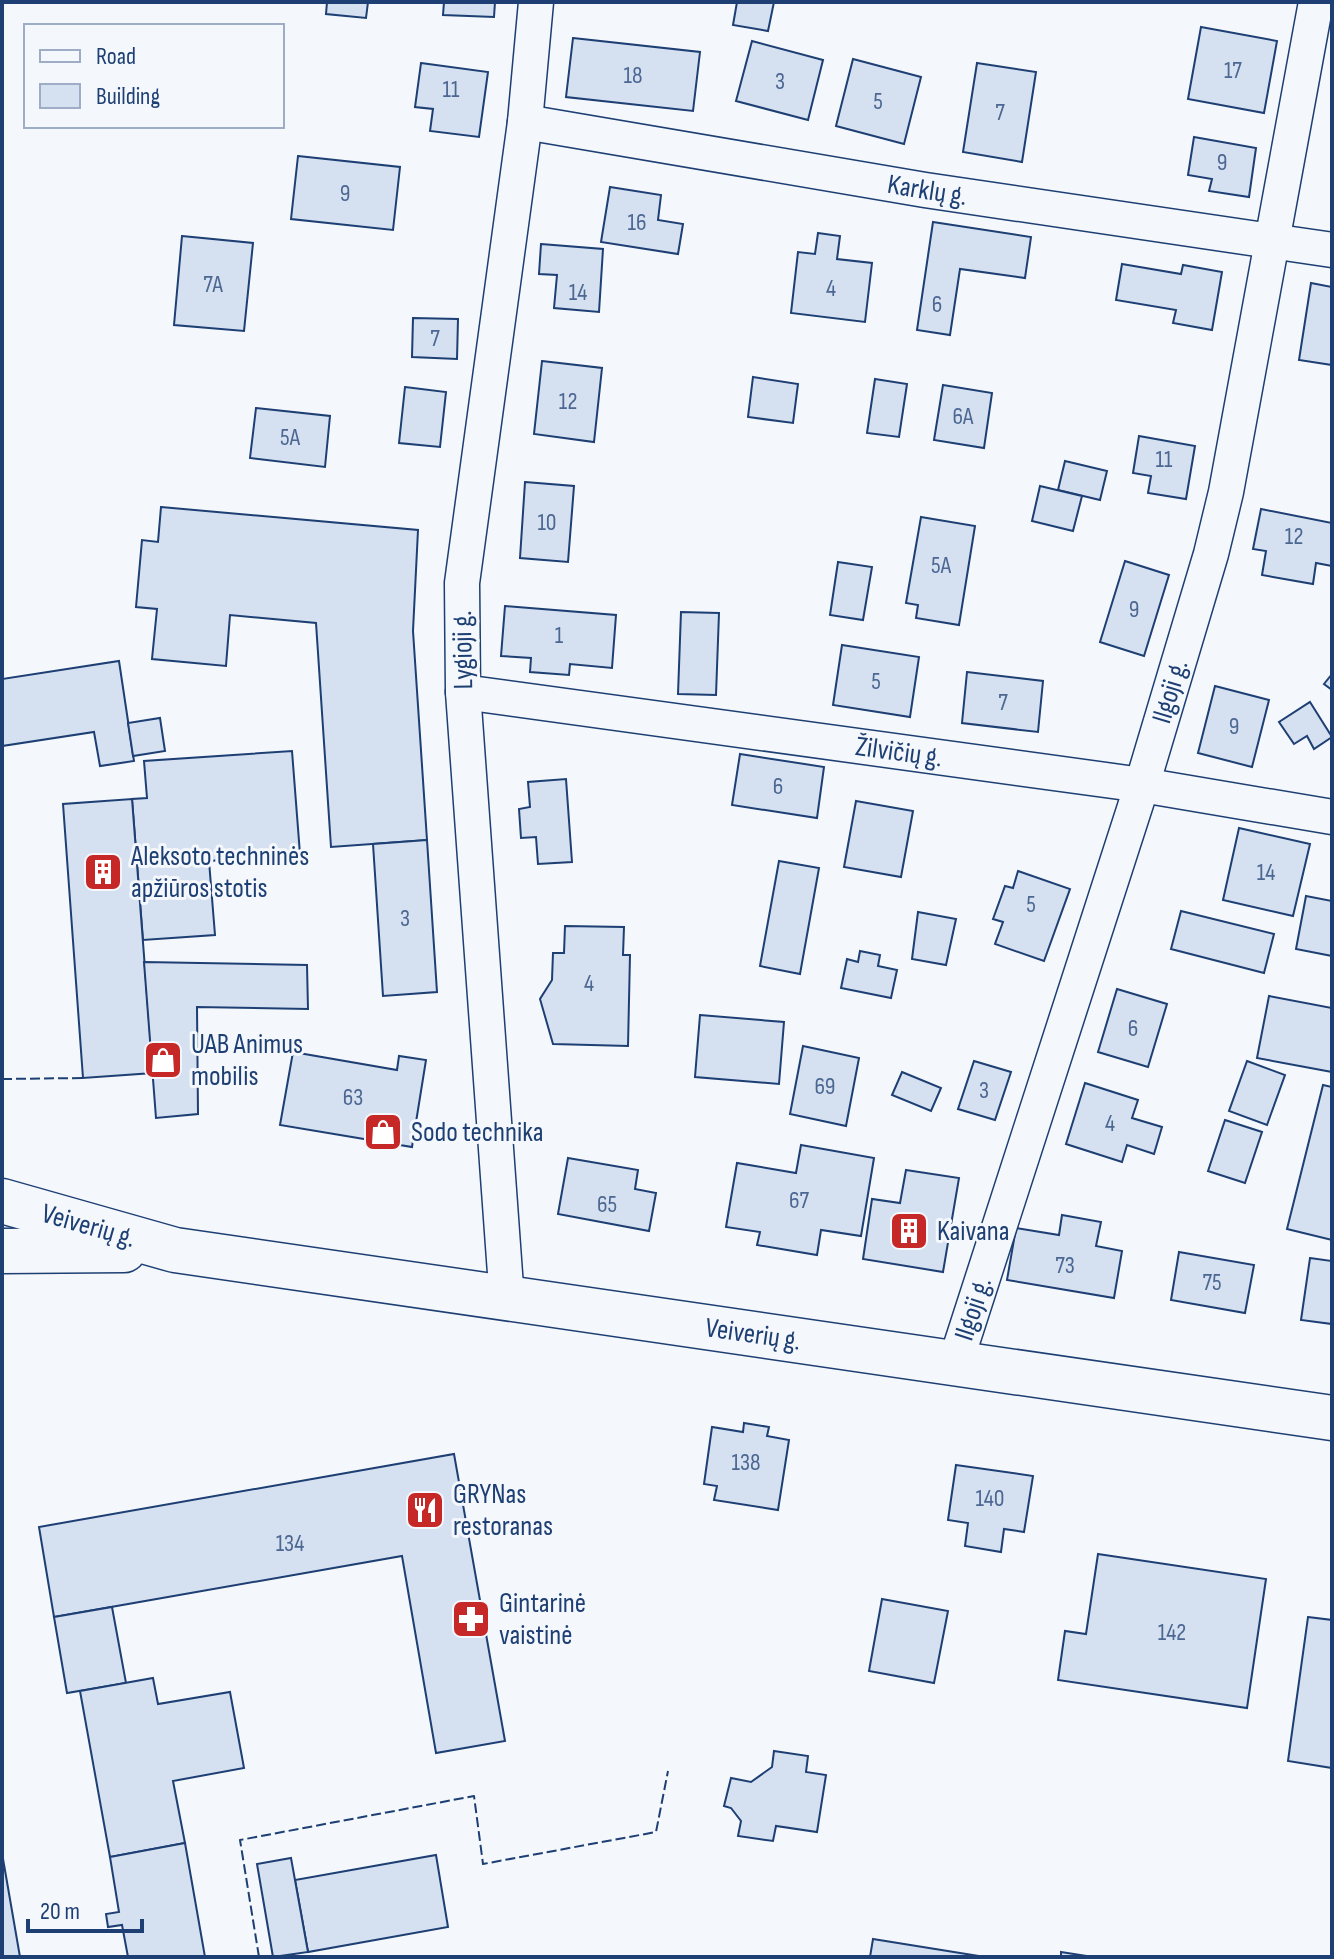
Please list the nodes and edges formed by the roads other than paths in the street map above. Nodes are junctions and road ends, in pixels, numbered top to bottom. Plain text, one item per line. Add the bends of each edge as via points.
1 (536, 2) edge
2 (1316, 2) edge
3 (525, 122) junction
4 (1271, 240) junction
5 (1332, 250) edge
6 (463, 692) junction
7 (1142, 785) junction
8 (1332, 817) edge
9 (2, 1201) edge
10 (175, 1250) junction
11 (2, 1251) edge
12 (507, 1301) junction
13 (955, 1364) junction
14 (1332, 1418) edge

1 - 3 street, Lygioji g.
2 - 4 street, Ilgoji g.
3 - 4 street, Karklų g. via 925,190
3 - 6 street, Lygioji g. via 462,583
4 - 5 street, Karklų g.
4 - 7 street, Ilgoji g. via 1223,504
6 - 7 street, Žilvičių g.
6 - 12 street, Lygioji g.
7 - 8 street, Žilvičių g.
7 - 13 street, Ilgoji g.
9 - 10 main road, Veiverių g.
10 - 11 main road, Veiverių g.
10 - 12 main road, Veiverių g.
12 - 13 main road, Veiverių g.
13 - 14 main road, Veiverių g.

